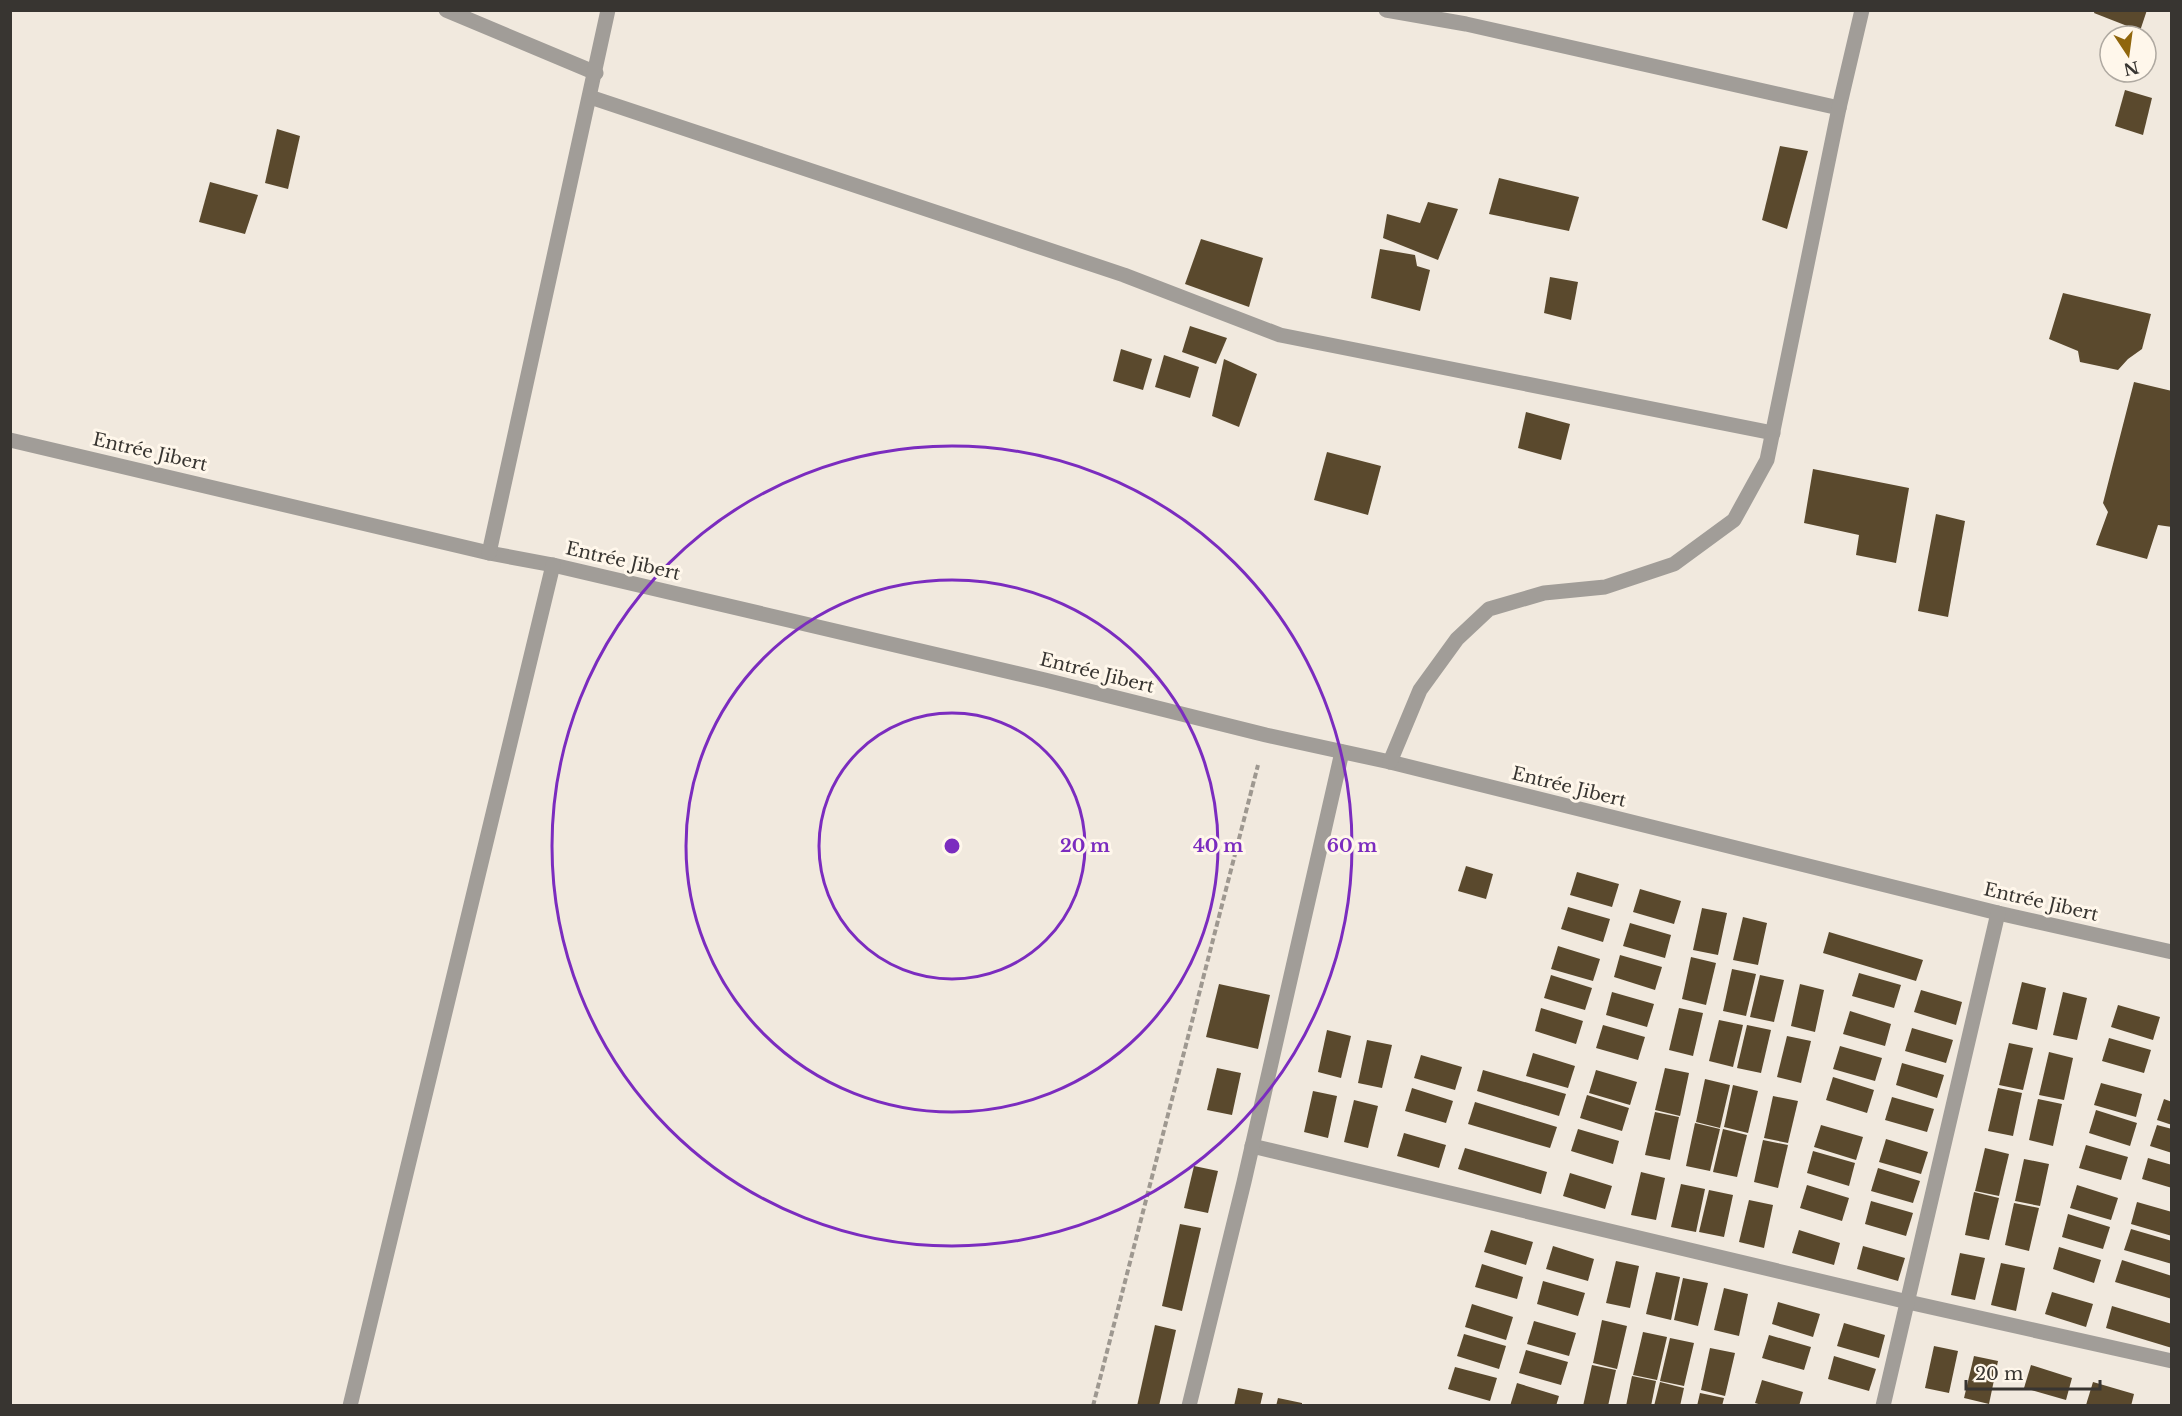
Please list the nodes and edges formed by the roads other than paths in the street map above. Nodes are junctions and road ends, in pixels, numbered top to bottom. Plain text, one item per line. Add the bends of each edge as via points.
1 (446, 10) edge
2 (608, 10) edge
3 (1386, 10) edge
4 (1862, 10) edge
5 (596, 73) junction
6 (590, 97) junction
7 (1839, 108) junction
8 (1773, 434) junction
9 (10, 440) edge
10 (489, 553) junction
11 (554, 565) junction
12 (1342, 752) junction
13 (1390, 762) junction
14 (1998, 913) junction
15 (2172, 952) edge
16 (1252, 1146) junction
17 (1908, 1302) junction
18 (2172, 1361) edge
19 (350, 1406) edge
20 (1189, 1406) edge
21 (1883, 1406) edge

1 - 5 street
2 - 5 street
3 - 7 street via 1466,24
4 - 7 street
5 - 6 street
6 - 8 street via 1124,275 1280,335
6 - 10 street
7 - 8 street
8 - 13 street via 1767,460 1734,520 1674,564 1605,587 1544,593 1489,609 1457,639 1420,690
9 - 10 street, Entrée Jibert
10 - 11 street, Entrée Jibert
11 - 12 street, Entrée Jibert
11 - 19 street
12 - 13 street, Entrée Jibert
12 - 16 street
13 - 14 street, Entrée Jibert
14 - 15 street, Entrée Jibert
14 - 17 street
16 - 17 street
16 - 20 street
17 - 18 street
17 - 21 street

